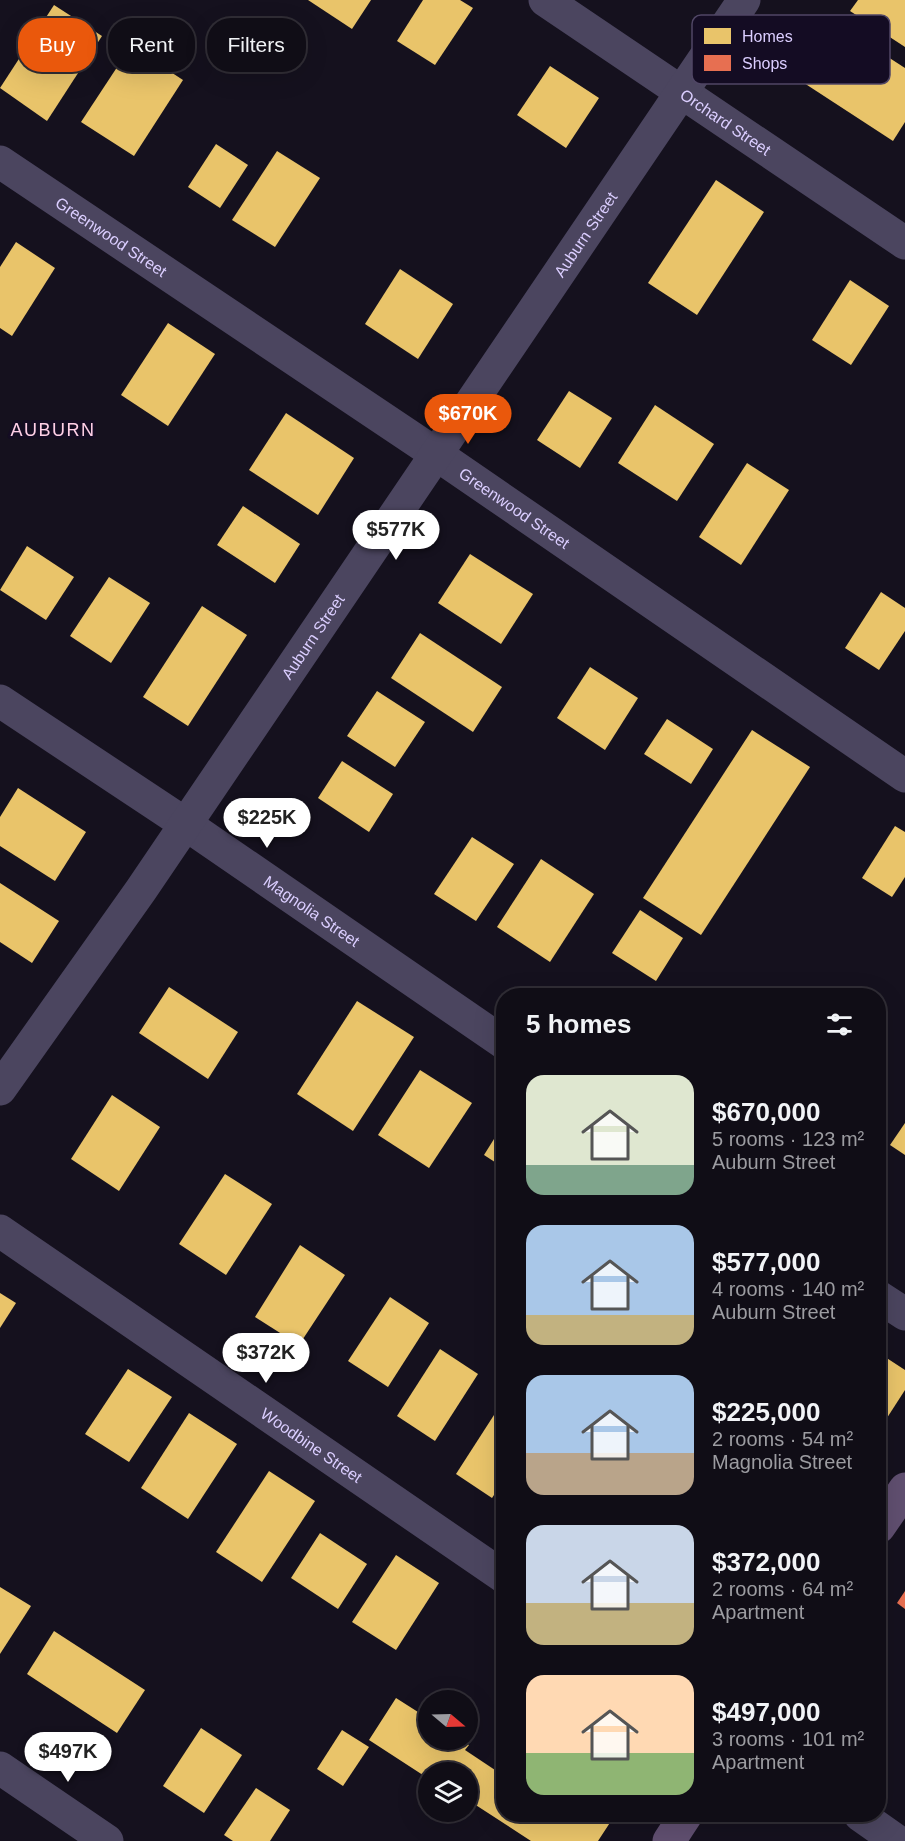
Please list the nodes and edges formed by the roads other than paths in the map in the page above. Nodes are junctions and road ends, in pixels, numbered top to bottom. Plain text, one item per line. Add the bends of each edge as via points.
1 (545, 0) edge
2 (744, 0) edge
3 (734, 15) edge
4 (692, 76) edge
5 (682, 91) junction
6 (0, 162) edge
7 (905, 243) edge
8 (436, 454) junction
9 (0, 701) edge
10 (905, 777) edge
11 (184, 824) junction
12 (496, 1038) edge
13 (0, 1089) edge
14 (0, 1231) edge
15 (886, 1302) edge
16 (905, 1314) edge
17 (905, 1489) edge
18 (886, 1517) edge
19 (496, 1571) edge
20 (0, 1768) edge
21 (681, 1822) edge
22 (870, 1822) edge
23 (107, 1841) edge
24 (669, 1841) edge
25 (897, 1841) edge

1 - 5 street, Orchard Street
2 - 3 street, Auburn Street
4 - 5 street, Auburn Street
5 - 7 street, Orchard Street
5 - 8 street, Auburn Street
6 - 8 street, Greenwood Street
8 - 10 street, Greenwood Street
8 - 11 street, Auburn Street
9 - 11 street, Magnolia Street
11 - 12 street, Magnolia Street
11 - 13 street, Auburn Street
14 - 19 street, Woodbine Street
15 - 16 street
17 - 18 main road
20 - 23 street
21 - 24 main road
22 - 25 street

